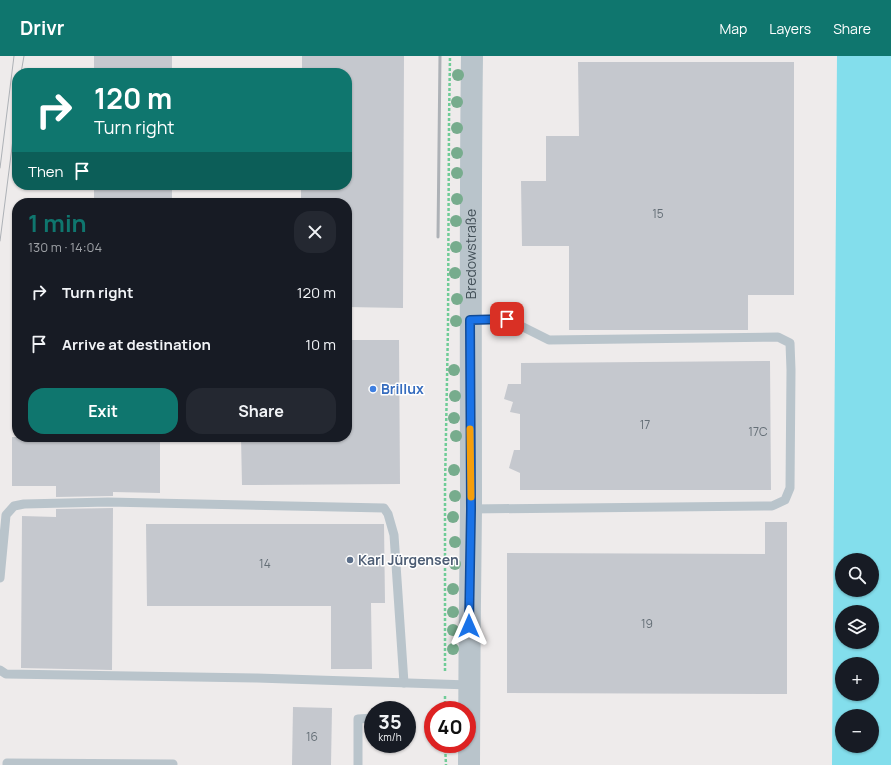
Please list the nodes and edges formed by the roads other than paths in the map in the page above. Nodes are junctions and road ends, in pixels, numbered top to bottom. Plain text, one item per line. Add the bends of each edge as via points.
1 (472, 56) edge
2 (470, 320) junction
3 (471, 509) junction
4 (0, 578) edge
5 (0, 670) edge
6 (404, 684) junction
7 (469, 685) junction
8 (364, 719) edge
9 (173, 764) dead end
10 (7, 765) edge
11 (358, 765) edge
12 (469, 765) edge

1 - 2 street, Bredowstraße
2 - 3 street, Bredowstraße
2 - 3 lane via 507,319 549,340 778,337 790,343 791,370 790,488 785,500 772,506
3 - 7 street, Bredowstraße
4 - 6 lane via 6,514 14,506 24,504 108,502 384,508 394,535
5 - 6 lane via 6,674 257,678
6 - 7 lane
7 - 12 street, Bredowstraße
8 - 11 lane via 358,719
9 - 10 lane

